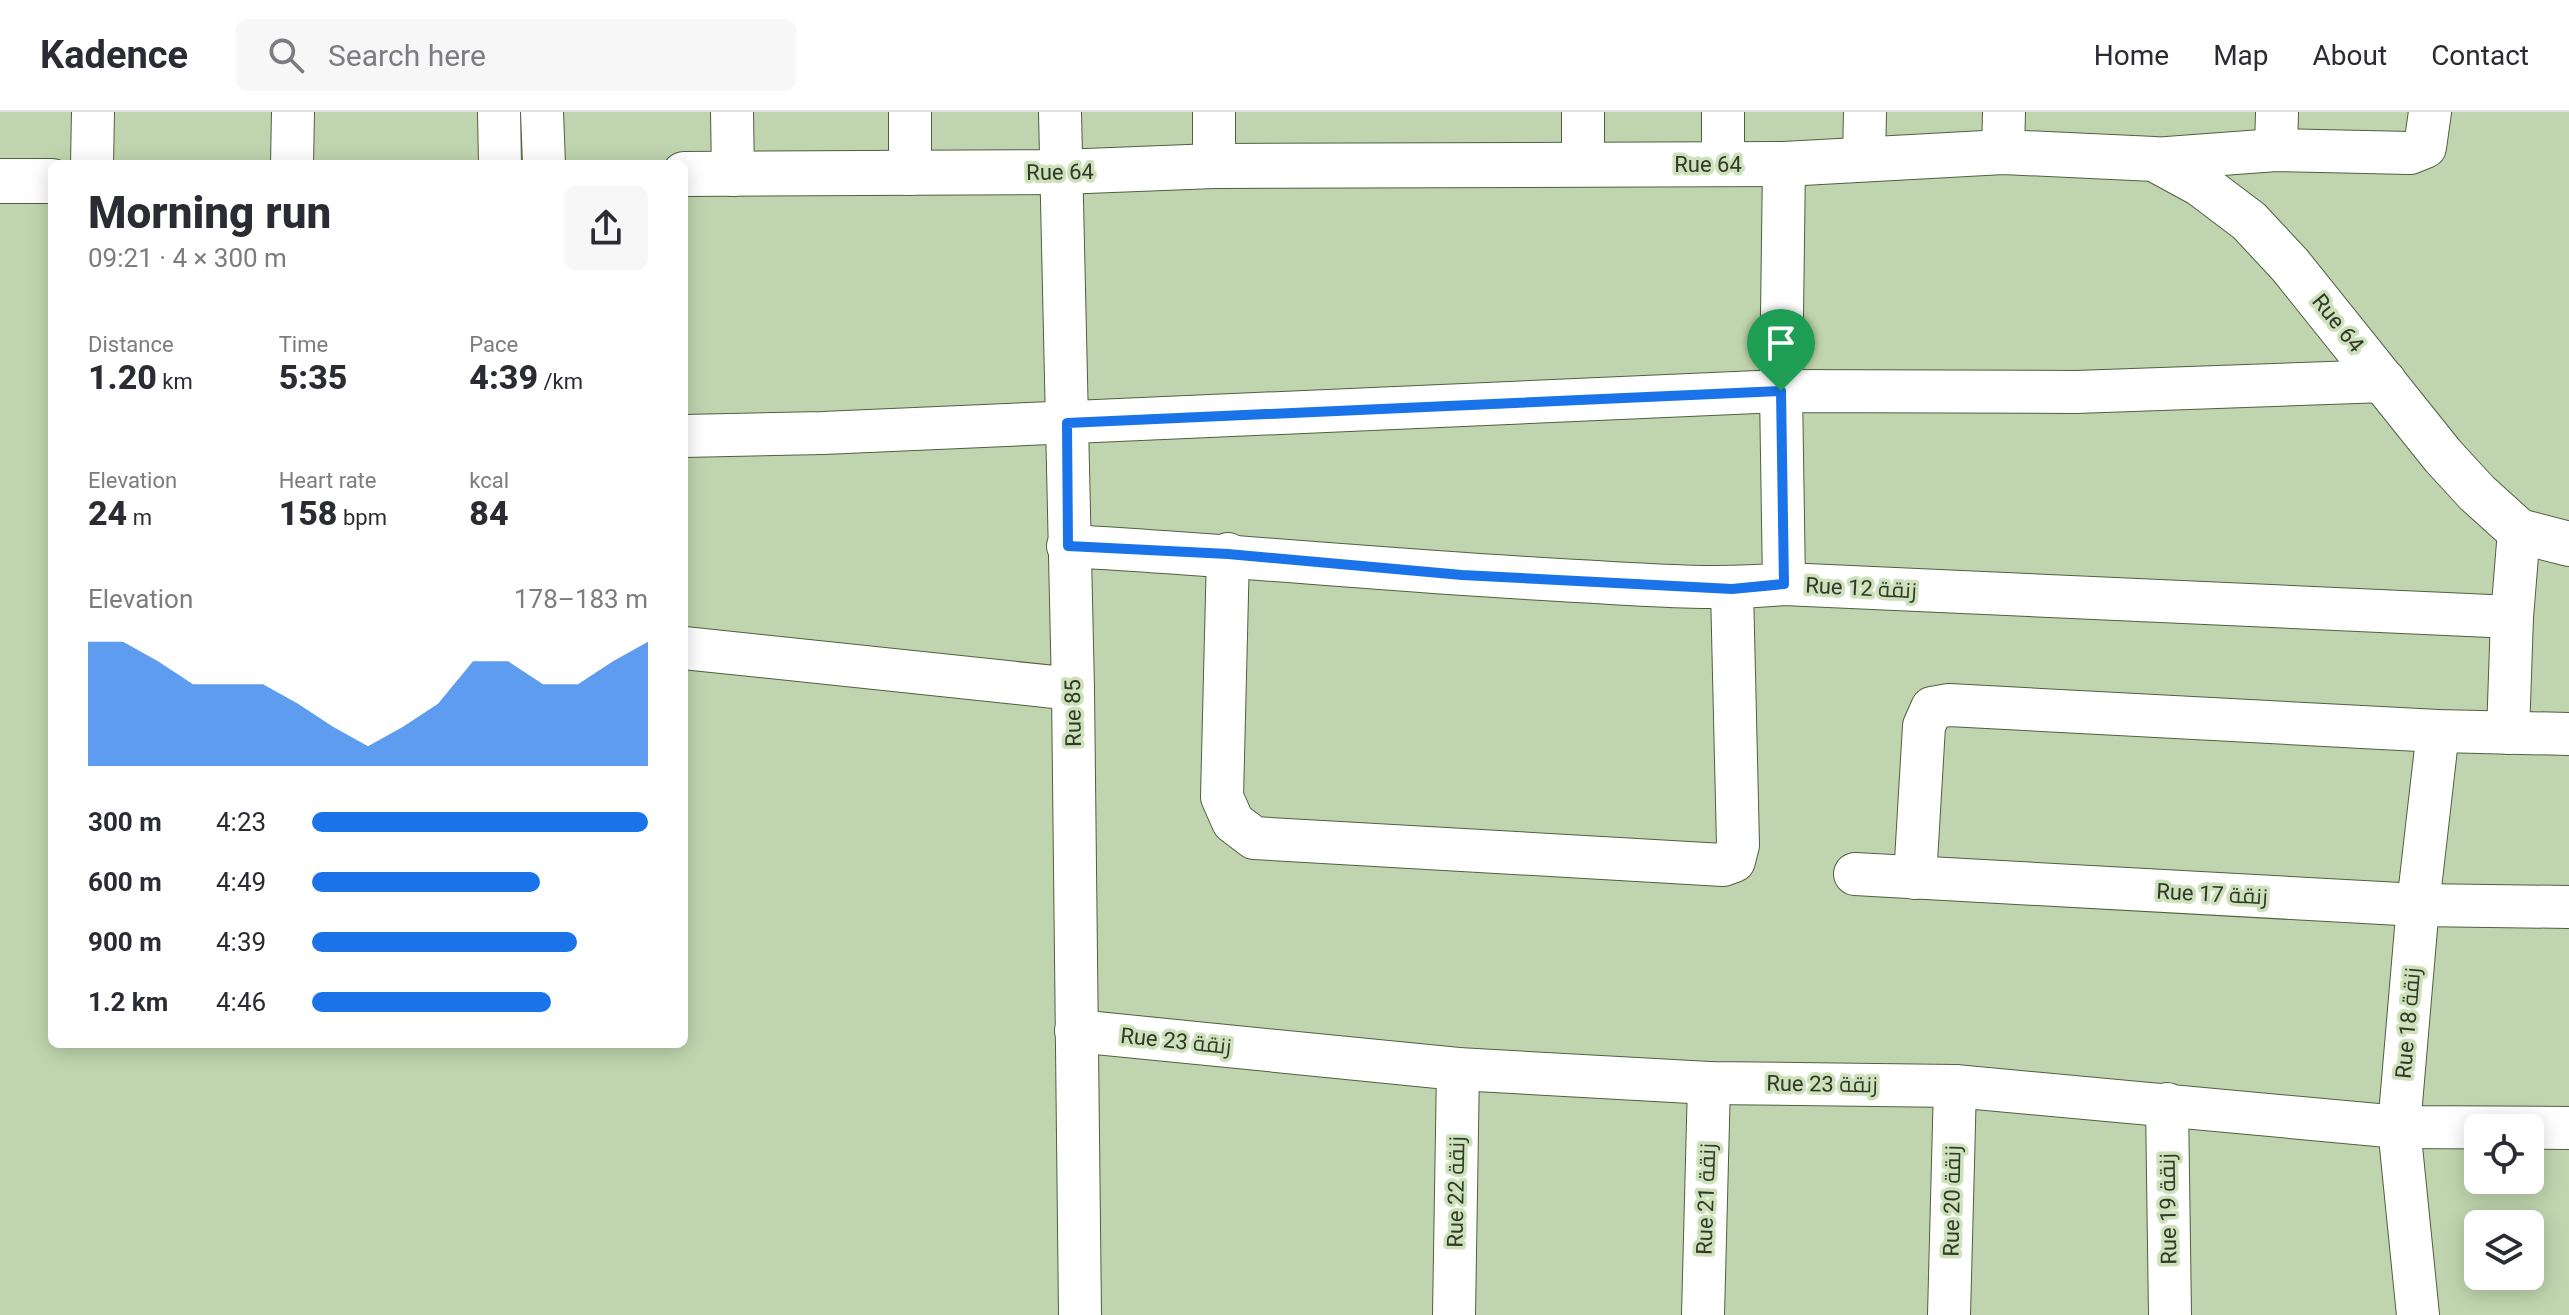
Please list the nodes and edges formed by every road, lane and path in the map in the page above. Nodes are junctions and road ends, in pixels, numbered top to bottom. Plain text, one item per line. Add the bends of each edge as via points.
1 (93, 112) edge
2 (293, 112) edge
3 (499, 112) edge
4 (542, 112) edge
5 (732, 112) edge
6 (910, 112) edge
7 (1060, 112) edge
8 (1214, 112) edge
9 (1583, 112) edge
10 (1723, 112) edge
11 (1865, 112) edge
12 (2427, 129) edge
13 (2276, 131) edge
14 (2003, 132) edge
15 (2154, 159) junction
16 (92, 160) edge
17 (292, 160) edge
18 (500, 160) edge
19 (544, 160) edge
20 (1864, 160) junction
21 (1583, 164) junction
22 (1723, 164) junction
23 (1784, 164) junction
24 (1214, 166) junction
25 (1061, 172) junction
26 (688, 174) edge
27 (910, 174) junction
28 (733, 175) junction
29 (0, 181) edge
30 (48, 181) edge
31 (2385, 381) junction
32 (1781, 391) junction
33 (1067, 423) junction
34 (688, 436) edge
35 (2519, 531) junction
36 (2569, 544) edge
37 (1068, 546) junction
38 (1228, 554) junction
39 (1784, 584) junction
40 (1732, 589) junction
41 (2512, 617) junction
42 (688, 648) edge
43 (1073, 689) junction
44 (2438, 731) junction
45 (2508, 733) junction
46 (2569, 734) edge
47 (1855, 874) dead end
48 (1915, 878) junction
49 (2418, 905) junction
50 (2569, 907) edge
51 (1076, 1031) junction
52 (1458, 1069) junction
53 (1709, 1083) junction
54 (1955, 1086) junction
55 (2167, 1104) junction
56 (2399, 1127) junction
57 (2569, 1128) edge
58 (1080, 1315) edge
59 (1454, 1315) edge
60 (1703, 1315) edge
61 (1949, 1315) edge
62 (2170, 1315) edge
63 (2418, 1315) edge

1 - 16 street
2 - 17 street
3 - 18 street
4 - 19 street
5 - 28 street
6 - 27 street
7 - 25 street, Rue 85
8 - 24 street
9 - 21 street
10 - 22 street
11 - 20 street
12 - 13 street via 2410,153
13 - 15 street
14 - 15 street, Rue 64
14 - 20 street, Rue 64
15 - 31 street, Rue 64 via 2200,184 2249,221
20 - 23 street, Rue 64
21 - 22 street, Rue 64
21 - 24 street, Rue 64
22 - 23 street, Rue 64
23 - 32 street
24 - 25 street, Rue 64
25 - 27 street, Rue 64
25 - 33 street, Rue 85
26 - 28 street, Rue 64
27 - 28 street, Rue 64
29 - 30 street
31 - 32 street via 2076,392
31 - 35 street, Rue 64 via 2443,456
32 - 33 street
32 - 39 street
33 - 34 street
33 - 37 street, Rue 85
35 - 36 street, Rue 64
35 - 41 street
37 - 38 street, Rue 12 زنقة
37 - 43 street, Rue 85
38 - 40 street, Rue 12 زنقة via 1462,575
38 - 40 street via 1222,797 1233,822 1254,838 1723,865 1734,861 1738,845
39 - 40 street, Rue 12 زنقة
39 - 41 street, Rue 12 زنقة
41 - 45 street
42 - 43 street
43 - 51 street, Rue 85
44 - 45 street
44 - 48 street via 1932,708 1924,726
44 - 49 street, Rue 18 زنقة
45 - 46 street
47 - 48 street, Rue 17 زنقة
48 - 49 street, Rue 17 زنقة
49 - 50 street, Rue 17 زنقة
49 - 56 street, Rue 18 زنقة
51 - 52 street, Rue 23 زنقة
51 - 58 street, Rue 85
52 - 53 street, Rue 23 زنقة
52 - 59 street, Rue 22 زنقة
53 - 54 street, Rue 23 زنقة
53 - 60 street, Rue 21 زنقة
54 - 55 street, Rue 23 زنقة
54 - 61 street, Rue 20 زنقة
55 - 56 street, Rue 23 زنقة
55 - 62 street, Rue 19 زنقة
56 - 57 street, Rue 23 زنقة
56 - 63 street, Rue 18 زنقة

